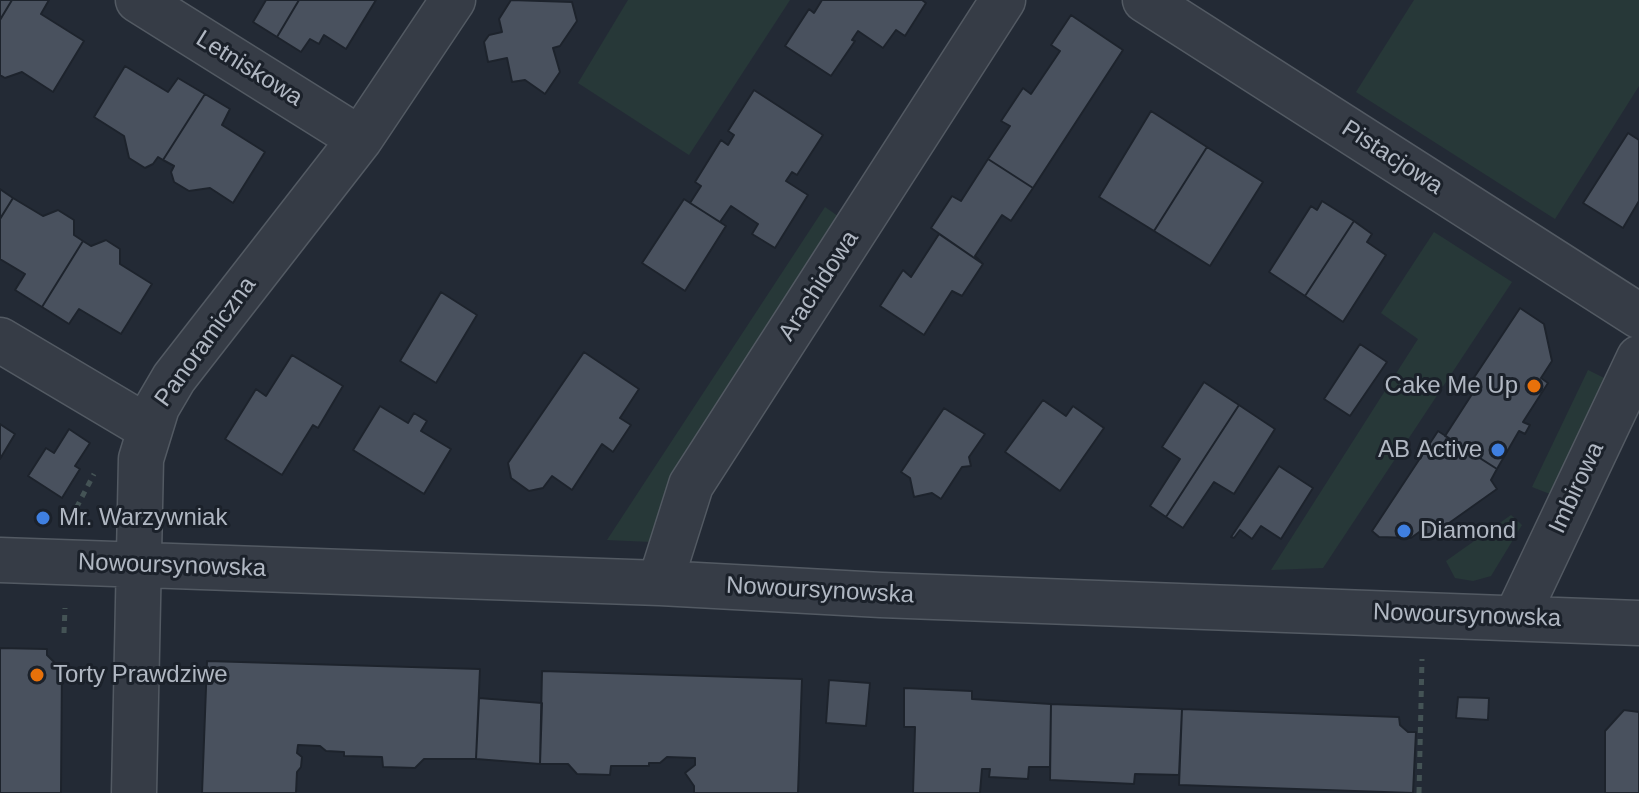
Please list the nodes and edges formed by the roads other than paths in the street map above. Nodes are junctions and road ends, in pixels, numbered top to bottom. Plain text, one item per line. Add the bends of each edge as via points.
1 (138, 0) edge
2 (453, 0) edge
3 (1003, 0) edge
4 (1145, 0) edge
5 (360, 139) junction
6 (1639, 316) edge
7 (0, 340) edge
8 (1639, 358) edge
9 (150, 429) junction
10 (0, 560) edge
11 (138, 565) junction
12 (660, 583) junction
13 (1516, 618) junction
14 (1639, 623) edge
15 (134, 793) edge

1 - 5 street, Letniskowa
2 - 5 street, Panoramiczna
3 - 12 street, Arachidowa via 691,485
4 - 6 street, Pistacjowa
5 - 9 street, Panoramiczna via 174,378
7 - 9 street
8 - 13 street, Imbirowa
9 - 11 street, Panoramiczna via 141,459
10 - 11 street, Nowoursynowska
11 - 12 street, Nowoursynowska
11 - 15 street, Panoramiczna
12 - 13 street, Nowoursynowska
13 - 14 street, Nowoursynowska

